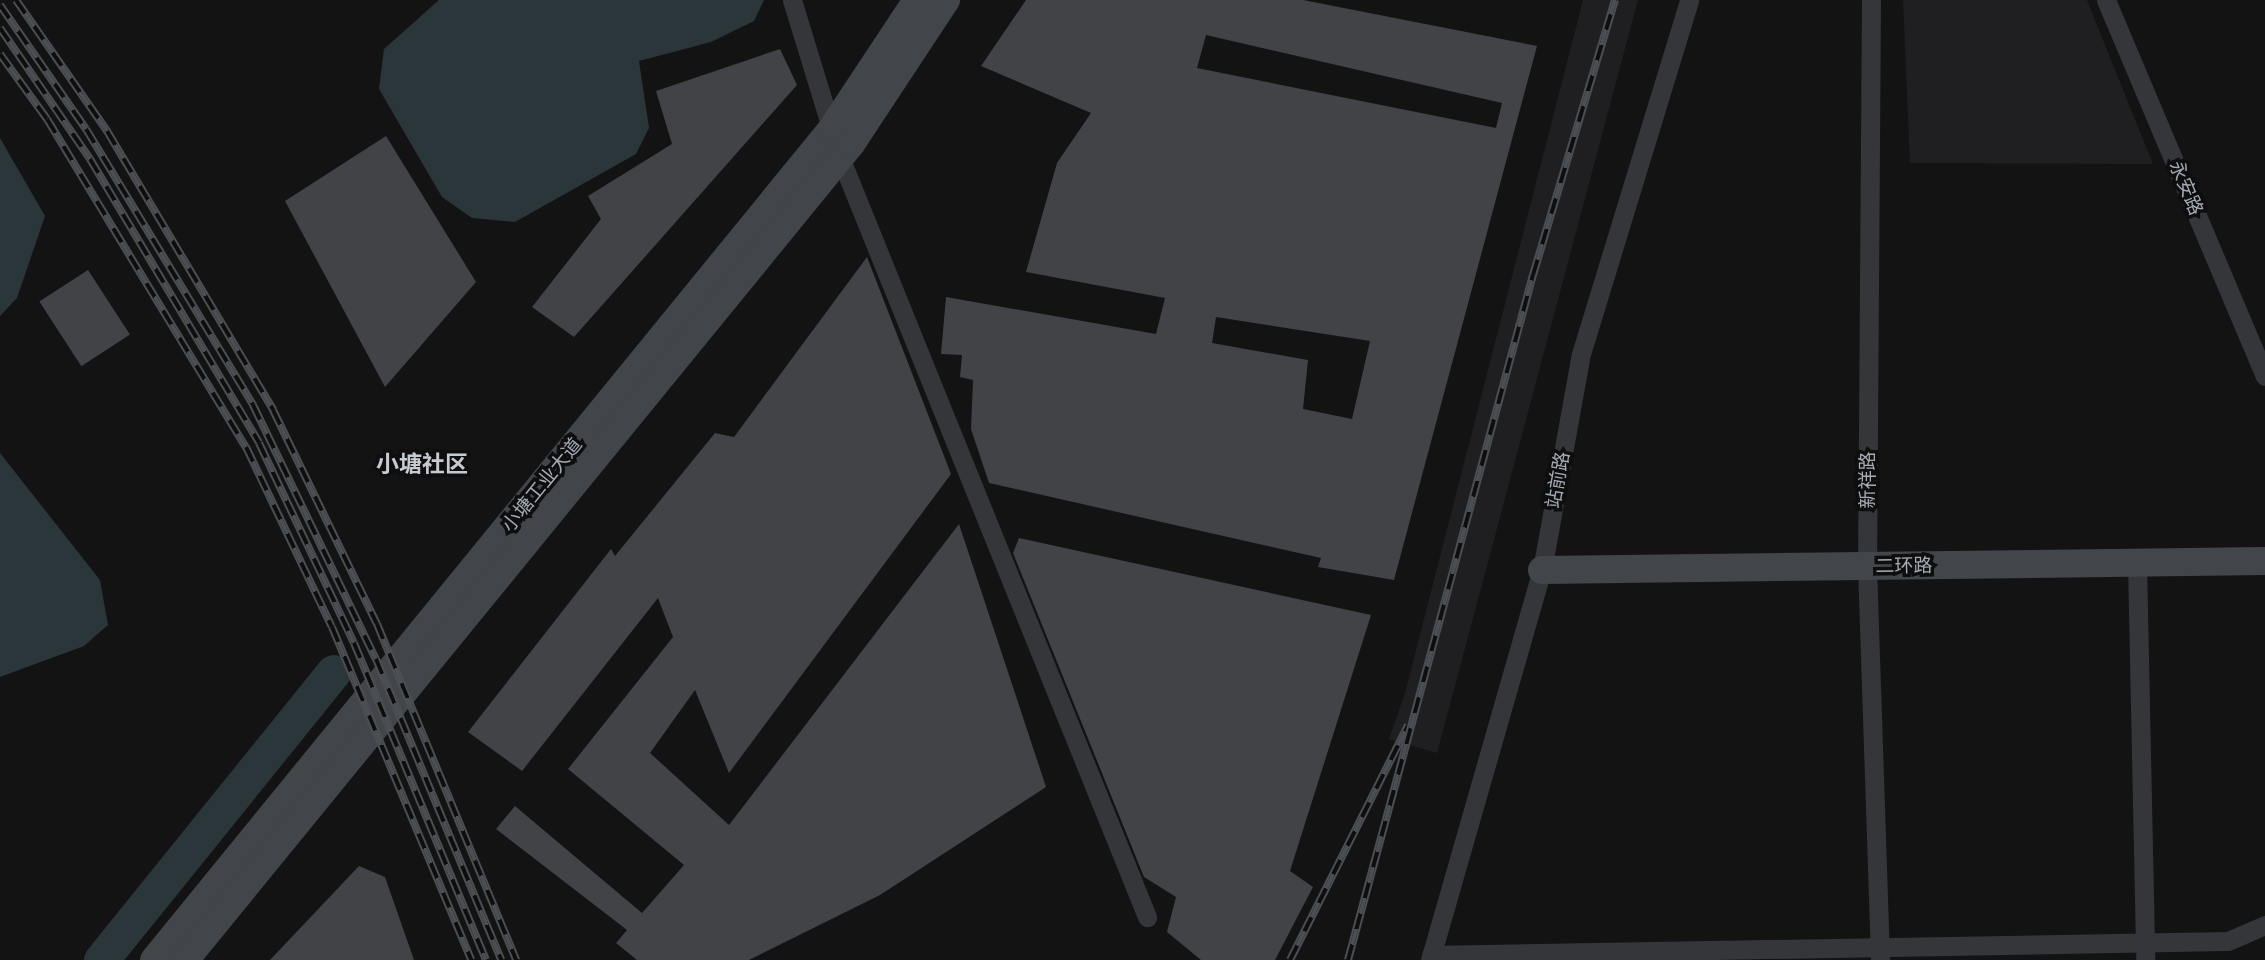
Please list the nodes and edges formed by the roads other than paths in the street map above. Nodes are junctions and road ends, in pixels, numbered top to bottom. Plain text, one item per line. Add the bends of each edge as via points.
1 (792, 0) edge
2 (917, 0) edge
3 (946, 0) edge
4 (1689, 0) edge
5 (1871, 0) edge
6 (2106, 0) edge
7 (831, 130) junction
8 (840, 157) junction
9 (2265, 376) edge
10 (2265, 561) edge
11 (2137, 563) junction
12 (1867, 566) junction
13 (1542, 570) junction
14 (1147, 917) dead end
15 (2265, 925) edge
16 (2145, 951) edge
17 (1879, 952) edge
18 (1431, 958) edge
19 (154, 960) edge
20 (185, 960) edge

1 - 7 street
2 - 7 main road, 小塘工业大道
3 - 8 main road, 小塘工业大道
4 - 13 street, 站前路 via 1581,354
5 - 12 street, 新祥路
6 - 9 street, 永安路
7 - 8 street
7 - 19 main road, 小塘工业大道
8 - 14 street
8 - 20 main road, 小塘工业大道
10 - 11 main road, 二环路
11 - 12 main road, 二环路
11 - 16 street
12 - 13 main road, 二环路
12 - 17 street, 新祥路
13 - 18 street, 站前路
15 - 16 street via 2228,941
16 - 17 street
17 - 18 street

